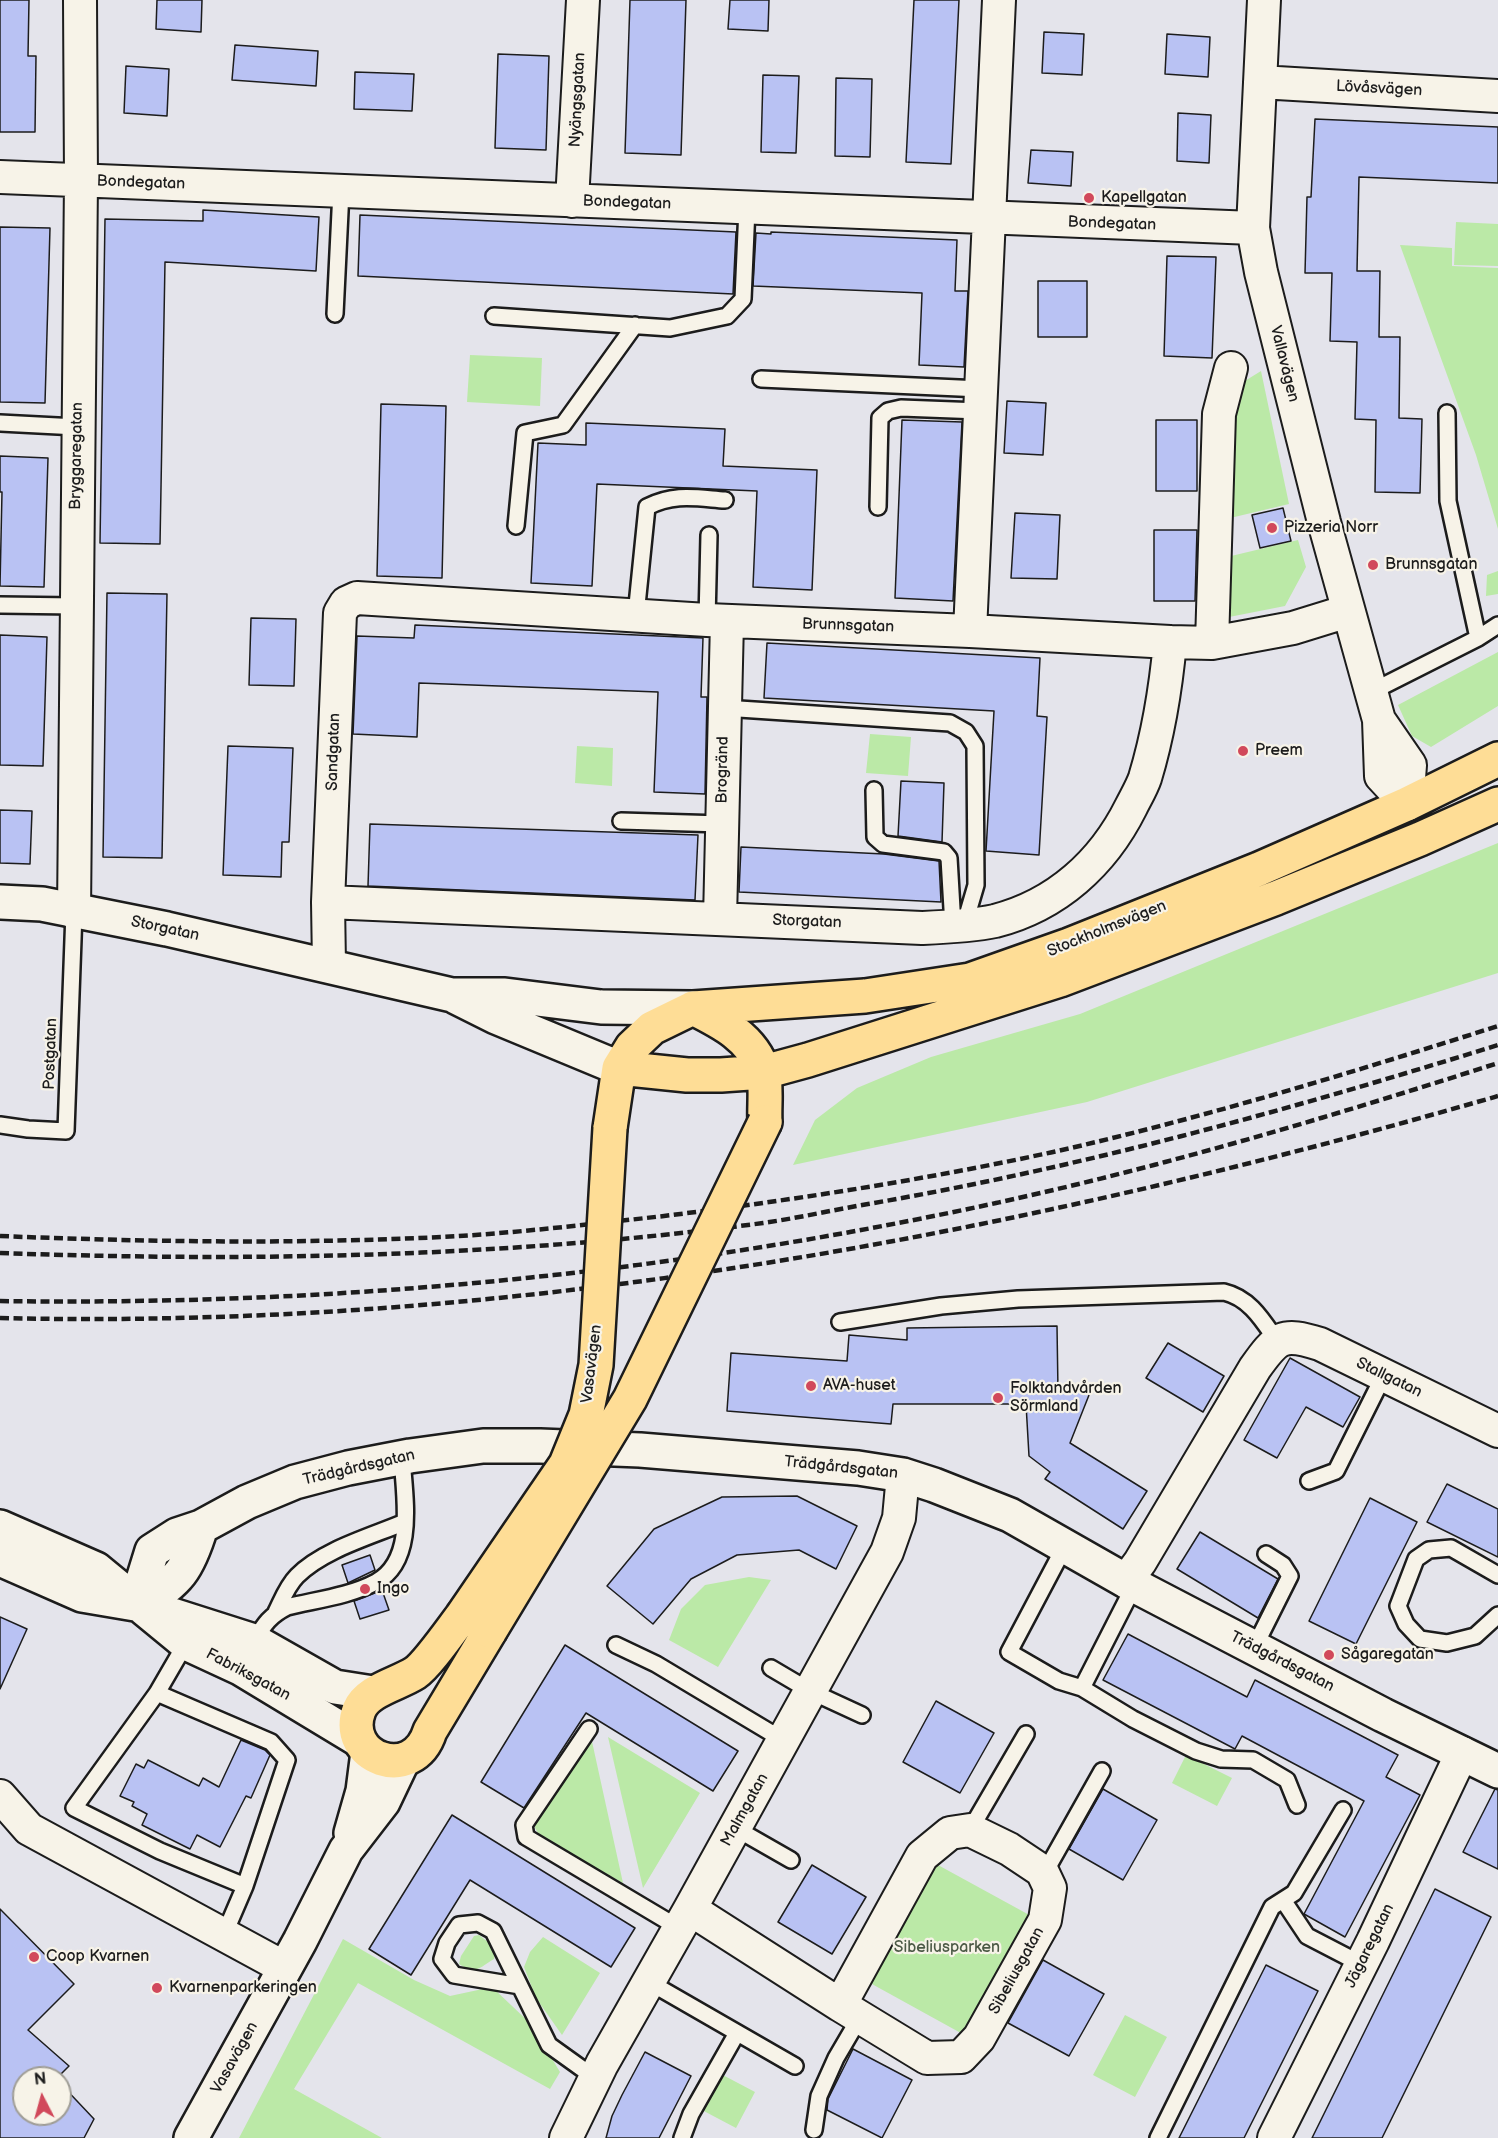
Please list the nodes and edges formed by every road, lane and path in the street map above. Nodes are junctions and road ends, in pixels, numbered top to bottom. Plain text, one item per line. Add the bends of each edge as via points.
1 (80, 0) edge
2 (584, 0) edge
3 (999, 0) edge
4 (1264, 0) edge
5 (1260, 82) junction
6 (1498, 96) edge
7 (0, 177) edge
8 (81, 180) junction
9 (340, 191) junction
10 (572, 201) junction
11 (747, 208) junction
12 (989, 219) junction
13 (1253, 228) junction
14 (335, 314) dead end
15 (494, 316) dead end
16 (635, 325) junction
17 (1231, 368) dead end
18 (760, 379) dead end
19 (981, 400) junction
20 (1447, 413) dead end
21 (0, 423) edge
22 (77, 427) junction
23 (725, 500) dead end
24 (878, 507) dead end
25 (516, 525) dead end
26 (709, 535) dead end
27 (346, 603) joint
28 (0, 605) edge
29 (76, 606) junction
30 (1348, 611) junction
31 (636, 615) junction
32 (717, 620) junction
33 (1498, 625) edge
34 (970, 631) junction
35 (1478, 638) junction
36 (1170, 642) junction
37 (1212, 643) junction
38 (1375, 706) junction
39 (724, 708) junction
40 (1498, 759) edge
41 (874, 790) dead end
42 (1407, 804) junction
43 (1498, 804) edge
44 (621, 821) dead end
45 (722, 824) junction
46 (1420, 839) junction
47 (0, 902) edge
48 (328, 902) junction
49 (74, 912) junction
50 (720, 919) junction
51 (958, 926) junction
52 (329, 965) junction
53 (452, 995) junction
54 (693, 1008) junction
55 (823, 1056) junction
56 (619, 1068) junction
57 (764, 1072) junction
58 (765, 1122) junction
59 (0, 1125) edge
60 (840, 1322) dead end
61 (1277, 1341) junction
62 (1384, 1375) junction
63 (1498, 1431) edge
64 (402, 1457) junction
65 (903, 1474) junction
66 (1309, 1481) dead end
67 (405, 1522) junction
68 (0, 1527) edge
69 (1065, 1546) junction
70 (1266, 1554) dead end
71 (0, 1559) edge
72 (1498, 1575) edge
73 (1130, 1583) junction
74 (141, 1605) junction
75 (276, 1612) junction
76 (1498, 1615) edge
77 (476, 1624) junction
78 (254, 1641) junction
79 (186, 1643) junction
80 (616, 1645) dead end
81 (1254, 1648) junction
82 (771, 1668) dead end
83 (1082, 1688) junction
84 (810, 1690) junction
85 (380, 1691) junction
86 (157, 1693) junction
87 (862, 1715) dead end
88 (589, 1729) dead end
89 (430, 1731) junction
90 (1026, 1734) dead end
91 (783, 1740) junction
92 (364, 1746) junction
93 (1462, 1753) junction
94 (404, 1760) junction
95 (1498, 1770) edge
96 (1102, 1772) dead end
97 (0, 1796) edge
98 (1297, 1805) dead end
99 (1343, 1810) dead end
100 (735, 1828) junction
101 (970, 1830) junction
102 (346, 1850) junction
103 (791, 1860) dead end
104 (1044, 1874) junction
105 (245, 1886) junction
106 (1283, 1900) junction
107 (685, 1919) junction
108 (224, 1935) junction
109 (1361, 1964) junction
110 (285, 1968) junction
111 (649, 1982) junction
112 (520, 1986) junction
113 (850, 2011) junction
114 (737, 2033) junction
115 (795, 2066) dead end
116 (595, 2078) junction
117 (814, 2130) dead end
118 (191, 2138) edge
119 (566, 2138) edge
120 (682, 2138) edge
121 (1158, 2138) edge
122 (1274, 2138) edge

1 - 8 street, Bryggaregatan
2 - 10 street, Nyängsgatan
3 - 12 street
4 - 5 street, Vallavägen
5 - 6 street, Lövåsvägen
5 - 13 street, Vallavägen
7 - 8 street, Bondegatan
8 - 9 street, Bondegatan
8 - 22 street, Bryggaregatan
9 - 10 street, Bondegatan
9 - 14 lane
10 - 11 street, Bondegatan
11 - 12 street, Bondegatan
11 - 16 lane via 743,299 727,316 670,328
12 - 13 street, Bondegatan
12 - 19 street
13 - 30 street, Vallavägen
15 - 16 lane
16 - 25 lane via 563,425 525,433
17 - 37 street via 1219,414
18 - 19 lane
19 - 24 lane via 901,408 880,418
19 - 34 street
20 - 35 lane via 1448,501
21 - 22 lane
22 - 29 street, Bryggaregatan
23 - 31 lane via 663,499 647,507
26 - 32 lane
27 - 31 street, Brunnsgatan via 357,598
27 - 48 street, Sandgatan via 340,613
28 - 29 lane
29 - 49 street, Bryggaregatan
30 - 37 street, Brunnsgatan via 1293,628
30 - 38 street, Vallavägen
31 - 32 street, Brunnsgatan
32 - 34 street, Brunnsgatan
32 - 39 street, Brogränd
33 - 35 lane
34 - 36 street, Brunnsgatan
35 - 38 lane
36 - 37 street, Brunnsgatan
36 - 51 street, Storgatan via 1166,684 1145,779 1109,846 1080,877 1051,897 996,921
38 - 42 street, Vallavägen via 1381,776
39 - 45 street, Brogränd
39 - 51 lane via 950,723 966,732 975,746 976,885
40 - 42 main road, Stockholmsvägen
41 - 51 lane via 875,837 883,844 944,852 949,858
42 - 46 main road
42 - 54 main road, Stockholmsvägen via 1259,869 970,980 865,996
43 - 46 main road, Stockholmsvägen
44 - 45 lane
45 - 50 street, Brogränd
46 - 55 main road, Stockholmsvägen via 1060,980
47 - 49 street, Storgatan via 42,904
48 - 50 street, Storgatan
48 - 52 street
49 - 52 street, Storgatan
49 - 59 lane, Postgatan via 66,1131
50 - 51 street, Storgatan via 922,928
52 - 53 street, Storgatan
53 - 54 street, Storgatan via 505,994 601,1007
53 - 56 street, Storgatan
54 - 56 main road, Vasavägen via 652,1028 632,1047
54 - 57 main road via 736,1032 752,1048
55 - 57 main road, Stockholmsvägen
55 - 58 main road
56 - 57 main road, Stockholmsvägen via 687,1075
56 - 77 main road, Vasavägen, bridge via 610,1128 596,1365 586,1415 566,1464
57 - 58 main road
58 - 77 main road, Vasavägen, bridge via 630,1399
60 - 61 lane via 1018,1299 1224,1292 1242,1299
61 - 62 street, Stallgatan via 1295,1337 1311,1341
61 - 73 street via 1255,1368
62 - 63 street, Stallgatan
62 - 66 lane via 1336,1471
64 - 65 street, Trädgårdsgatan via 483,1446 576,1447
64 - 67 lane
64 - 74 street, Trädgårdsgatan via 295,1482 201,1527 184,1570 167,1589
65 - 69 street, Trädgårdsgatan via 1010,1515
65 - 84 street, Malmgatan via 899,1518 887,1552
67 - 75 lane via 315,1562 297,1575
67 - 75 lane via 400,1556 381,1579
68 - 74 street, Fabriksgatan via 96,1569
69 - 73 street, Trädgårdsgatan
69 - 83 lane via 1010,1652 1059,1681
70 - 81 lane via 1283,1565 1290,1576
71 - 74 street, Fabriksgatan via 82,1595
72 - 76 lane via 1451,1548 1429,1550 1416,1559 1398,1606 1406,1624 1420,1639 1446,1643 1475,1636
73 - 81 street, Trädgårdsgatan
73 - 83 lane
74 - 78 street, Fabriksgatan
74 - 79 street, Fabriksgatan
75 - 78 lane
77 - 85 main road, Vasavägen via 417,1671
77 - 89 main road, Vasavägen
78 - 85 street, Fabriksgatan via 335,1687
79 - 86 lane
79 - 92 street, Fabriksgatan via 240,1668
80 - 91 lane via 656,1664
81 - 93 street, Trädgårdsgatan
82 - 84 lane
83 - 98 lane via 1196,1751 1221,1759 1253,1760 1287,1780
84 - 87 lane
84 - 91 street, Malmgatan
85 - 89 main road via 400,1688 418,1697 427,1709
85 - 92 main road, Vasavägen via 359,1710 356,1725
86 - 105 lane via 272,1742 287,1760
86 - 105 lane via 74,1808 160,1851
88 - 107 lane via 524,1825 526,1837
89 - 94 main road, Vasavägen via 418,1752
90 - 101 lane
91 - 100 street, Malmgatan
92 - 94 main road via 387,1761
92 - 102 street, Vasavägen via 363,1791
93 - 95 street, Trädgårdsgatan
93 - 109 street, Jägaregatan
94 - 102 street, Vasavägen via 383,1802
96 - 104 lane
97 - 108 street via 29,1829
99 - 106 lane via 1294,1893
100 - 103 lane
100 - 107 street, Malmgatan
101 - 104 street via 1009,1849
101 - 113 street via 950,1833 922,1856
102 - 110 street, Vasavägen
104 - 113 street, Sibeliusgatan via 1050,1888 1045,1920 979,2038 960,2056 927,2058
105 - 108 lane
106 - 109 lane via 1307,1936
106 - 121 lane via 1272,1907
107 - 111 street, Malmgatan
107 - 113 street, Sibeliusgatan
108 - 110 street
109 - 122 street, Jägaregatan
110 - 118 street, Vasavägen
111 - 114 lane
111 - 116 street, Malmgatan
112 - 112 lane via 493,1931 478,1923 459,1925 442,1959 454,1975
112 - 116 lane via 549,2045
113 - 117 lane via 819,2097
114 - 115 lane
114 - 120 lane via 691,2114
116 - 119 street, Malmgatan

